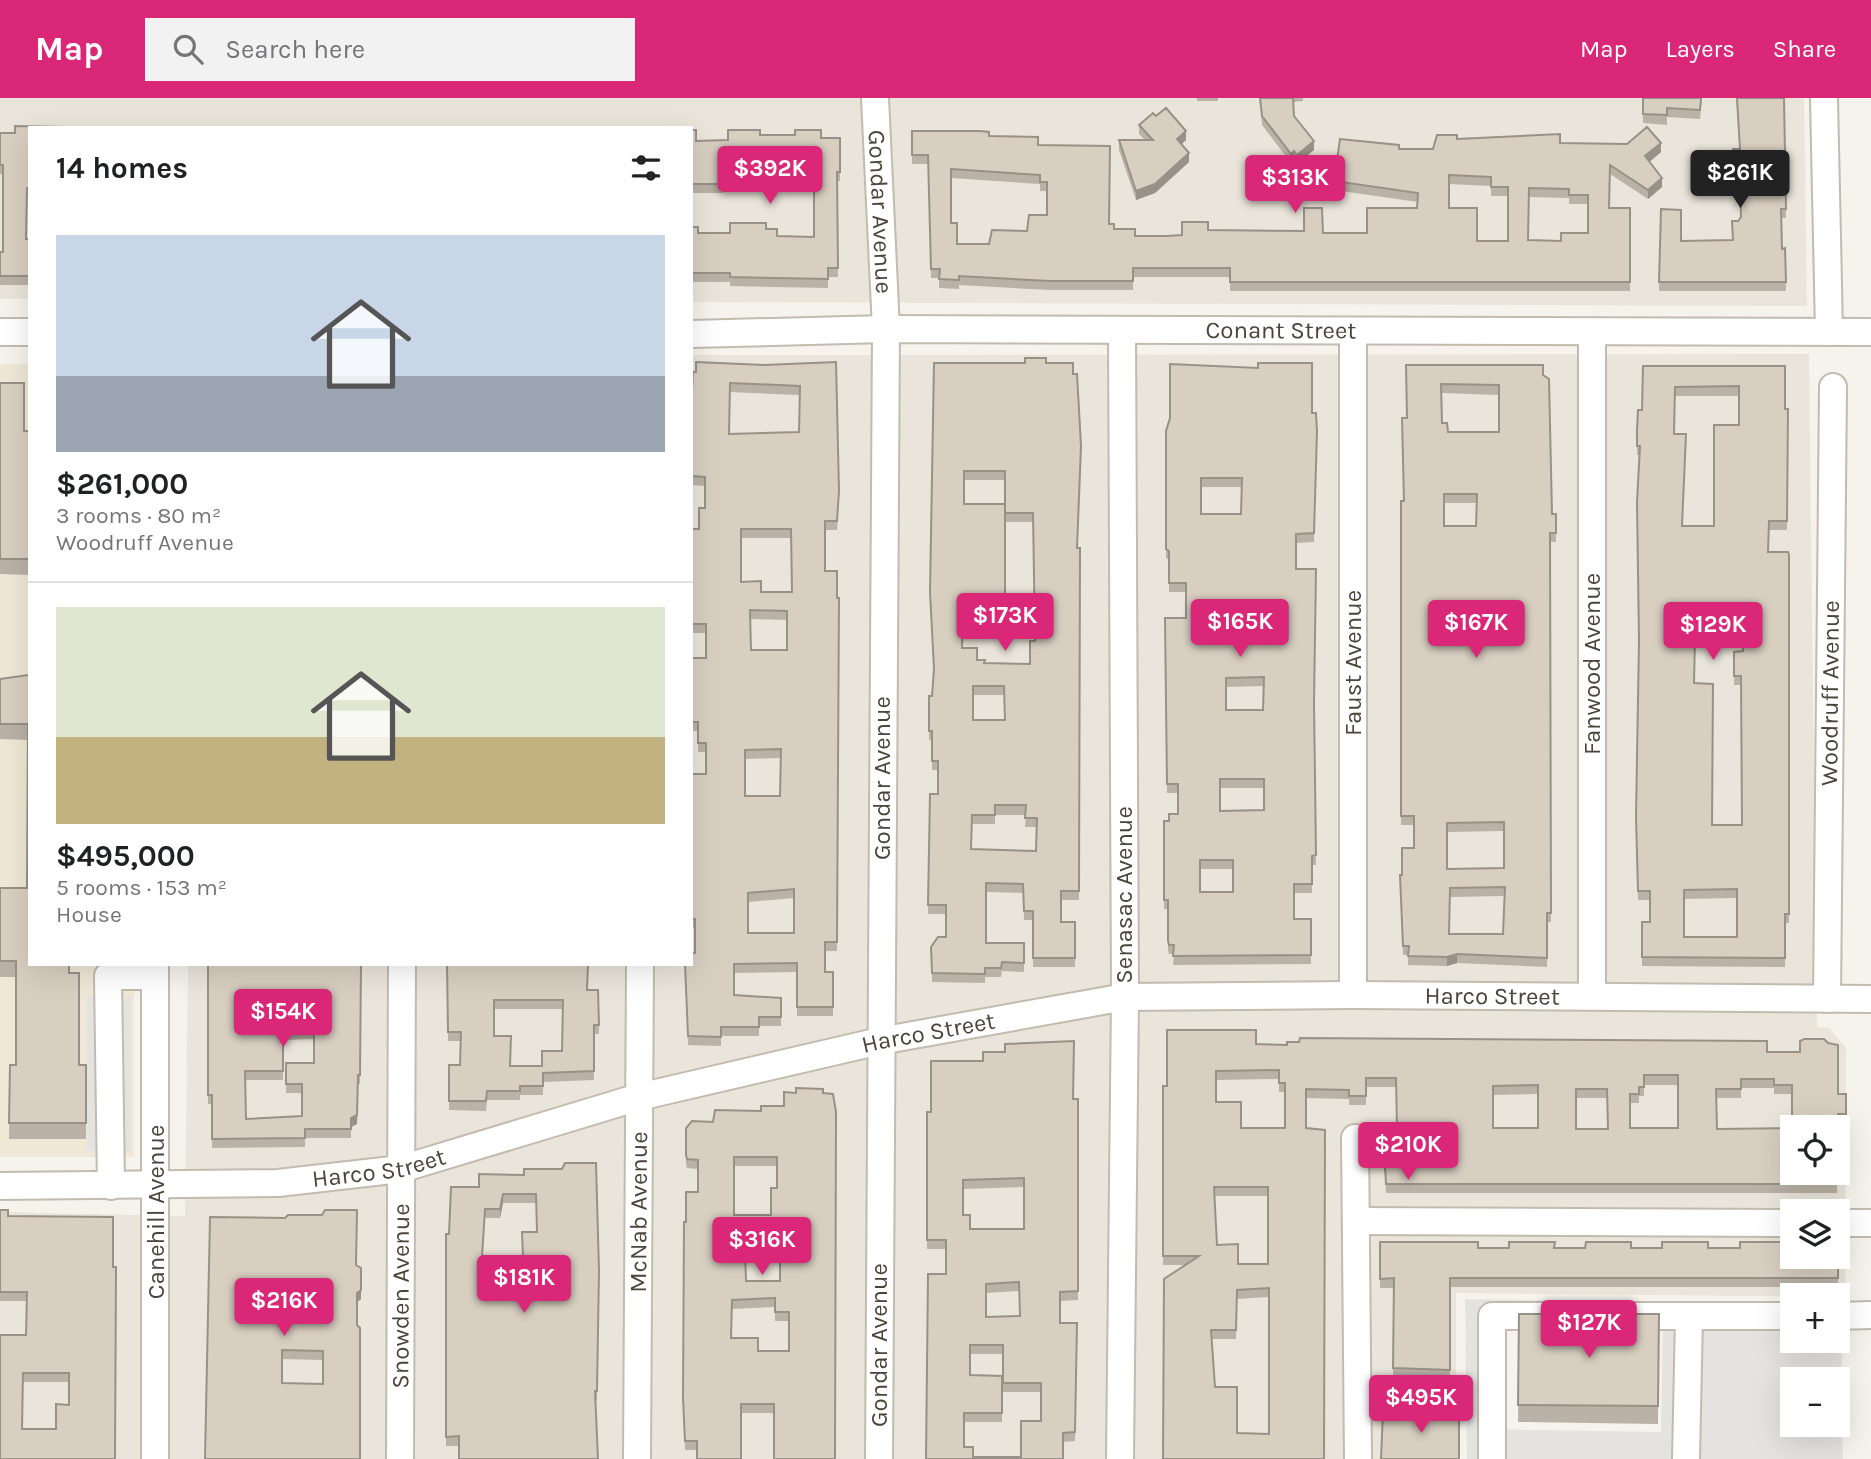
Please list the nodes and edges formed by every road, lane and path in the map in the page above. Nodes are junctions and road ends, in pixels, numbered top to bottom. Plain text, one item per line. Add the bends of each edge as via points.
1 (876, 98) edge
2 (1824, 98) edge
3 (886, 329) junction
4 (1122, 331) junction
5 (1353, 331) junction
6 (0, 332) edge
7 (28, 332) edge
8 (1592, 332) junction
9 (1829, 332) junction
10 (1871, 332) edge
11 (693, 334) edge
12 (1833, 387) dead end
13 (402, 966) edge
14 (640, 966) edge
15 (155, 970) edge
16 (1353, 995) junction
17 (1592, 996) junction
18 (1125, 997) junction
19 (1828, 999) junction
20 (1871, 999) edge
21 (880, 1041) junction
22 (639, 1097) junction
23 (1354, 1138) dead end
24 (401, 1169) junction
25 (0, 1186) edge
26 (111, 1186) junction
27 (157, 1186) junction
28 (1356, 1221) junction
29 (1780, 1223) edge
30 (1850, 1223) edge
31 (1871, 1223) edge
32 (1780, 1315) edge
33 (1871, 1315) edge
34 (1689, 1316) junction
35 (1850, 1316) edge
36 (1358, 1395) junction
37 (1444, 1396) dead end
38 (155, 1459) edge
39 (400, 1459) edge
40 (637, 1459) edge
41 (879, 1459) edge
42 (1120, 1459) edge
43 (1358, 1459) edge
44 (1492, 1459) edge
45 (1686, 1459) edge

1 - 3 street, Gondar Avenue
2 - 9 street
3 - 4 street, Conant Street
3 - 11 street, Conant Street
3 - 21 street, Gondar Avenue
4 - 5 street, Conant Street
4 - 18 street, Senasac Avenue
5 - 8 street, Conant Street
5 - 16 street, Faust Avenue
6 - 7 street
8 - 9 street, Conant Street
8 - 17 street, Fanwood Avenue
9 - 10 street, Conant Street
12 - 19 street, Woodruff Avenue
13 - 24 street, Snowden Avenue
14 - 22 street, McNab Avenue
15 - 26 street via 108,976
15 - 27 street, Canehill Avenue
16 - 17 street, Harco Street
16 - 18 street, Harco Street
17 - 19 street, Harco Street
18 - 21 street, Harco Street
18 - 42 street, Senasac Avenue
19 - 20 street, Harco Street
21 - 22 street, Harco Street
21 - 41 street, Gondar Avenue
22 - 24 street, Harco Street
22 - 40 street, McNab Avenue
23 - 28 street
24 - 27 street, Harco Street via 278,1183
24 - 39 street, Snowden Avenue
25 - 26 street, Harco Street
26 - 27 street, Harco Street
27 - 38 street, Canehill Avenue
28 - 29 street
28 - 36 street
30 - 31 street
32 - 34 street
33 - 35 street
34 - 44 street via 1492,1316
34 - 45 street
36 - 37 street
36 - 43 street

